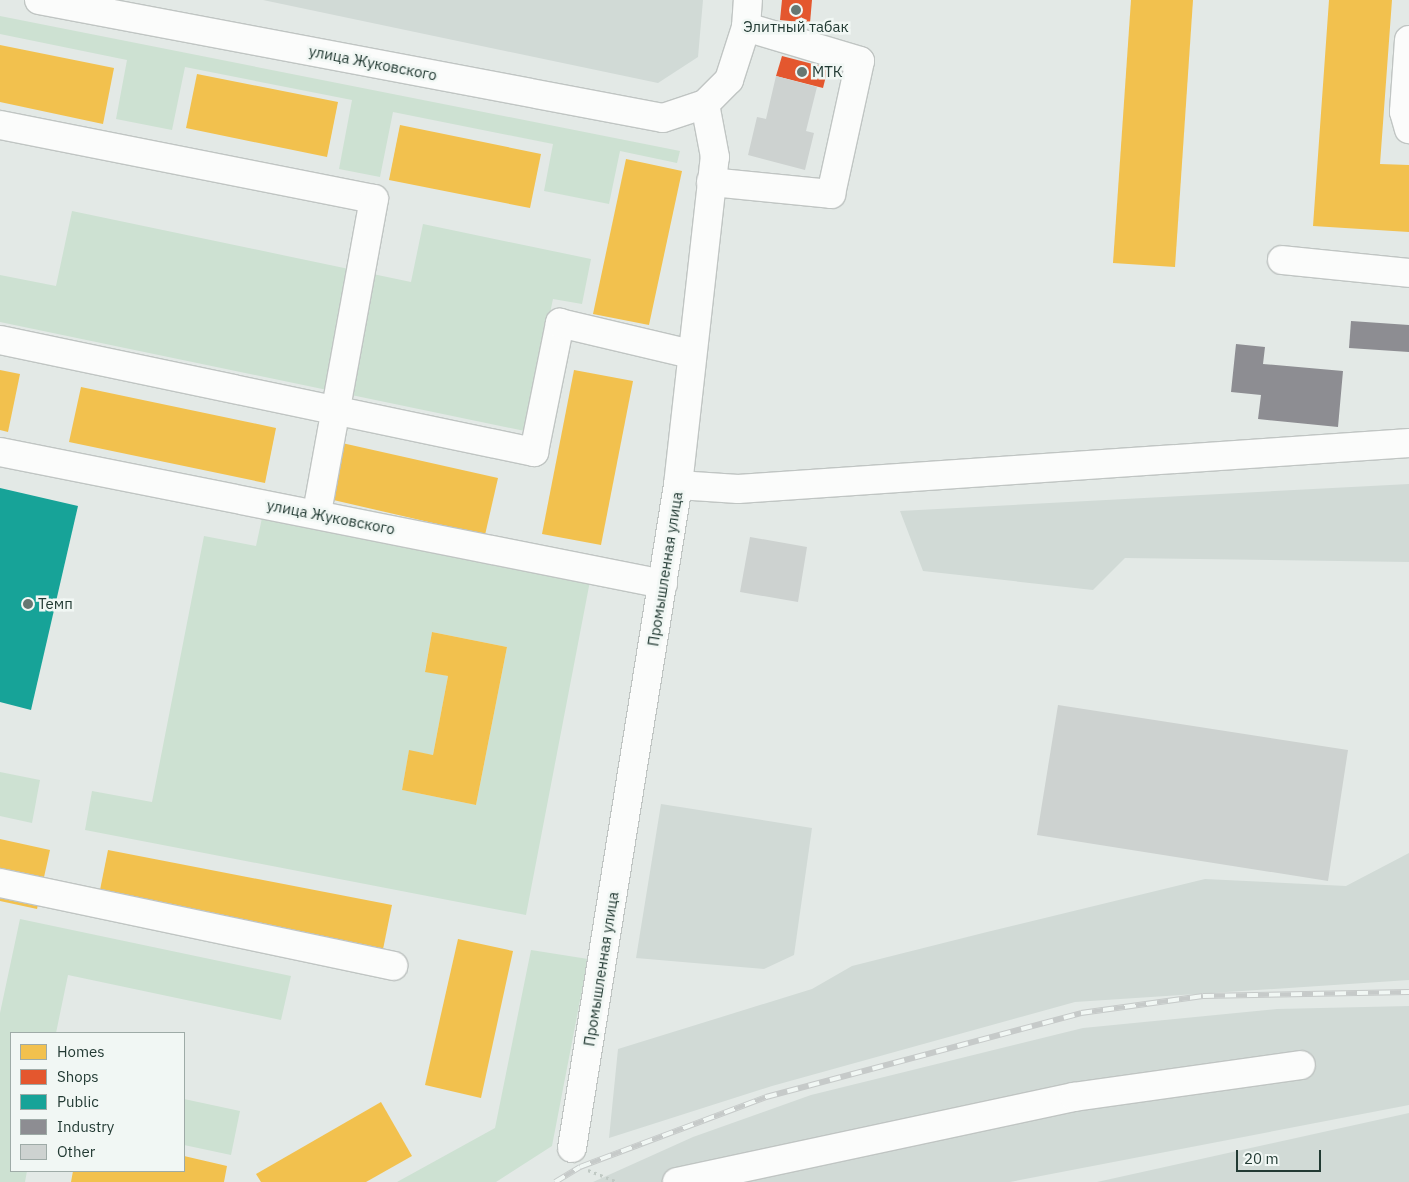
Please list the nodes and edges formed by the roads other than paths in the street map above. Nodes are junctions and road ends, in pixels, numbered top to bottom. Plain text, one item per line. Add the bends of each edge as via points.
1 (39, 0) edge
2 (747, 13) edge
3 (1409, 40) edge
4 (705, 104) junction
5 (0, 125) edge
6 (1409, 129) edge
7 (711, 182) junction
8 (1282, 260) dead end
9 (1409, 273) edge
10 (0, 340) edge
11 (691, 354) junction
12 (336, 411) junction
13 (1409, 443) edge
14 (0, 452) edge
15 (678, 485) junction
16 (317, 514) junction
17 (663, 584) junction
18 (0, 883) edge
19 (393, 966) dead end
20 (1301, 1065) dead end
21 (576, 1157) road end
22 (677, 1182) edge

1 - 4 street, улица Жуковского via 663,118
2 - 4 street via 729,80
2 - 7 street via 860,61 830,194
3 - 6 street via 1404,112
4 - 7 street, Промышленная улица via 715,157
5 - 12 street via 374,199
7 - 11 street, Промышленная улица
8 - 9 street
10 - 12 street
11 - 12 street via 560,323 534,452
11 - 15 street, Промышленная улица
12 - 16 street
13 - 15 street via 738,489
14 - 16 street, улица Жуковского
15 - 17 street, Промышленная улица
16 - 17 street, улица Жуковского
17 - 21 street, Промышленная улица
18 - 19 street
20 - 22 street via 1074,1097

